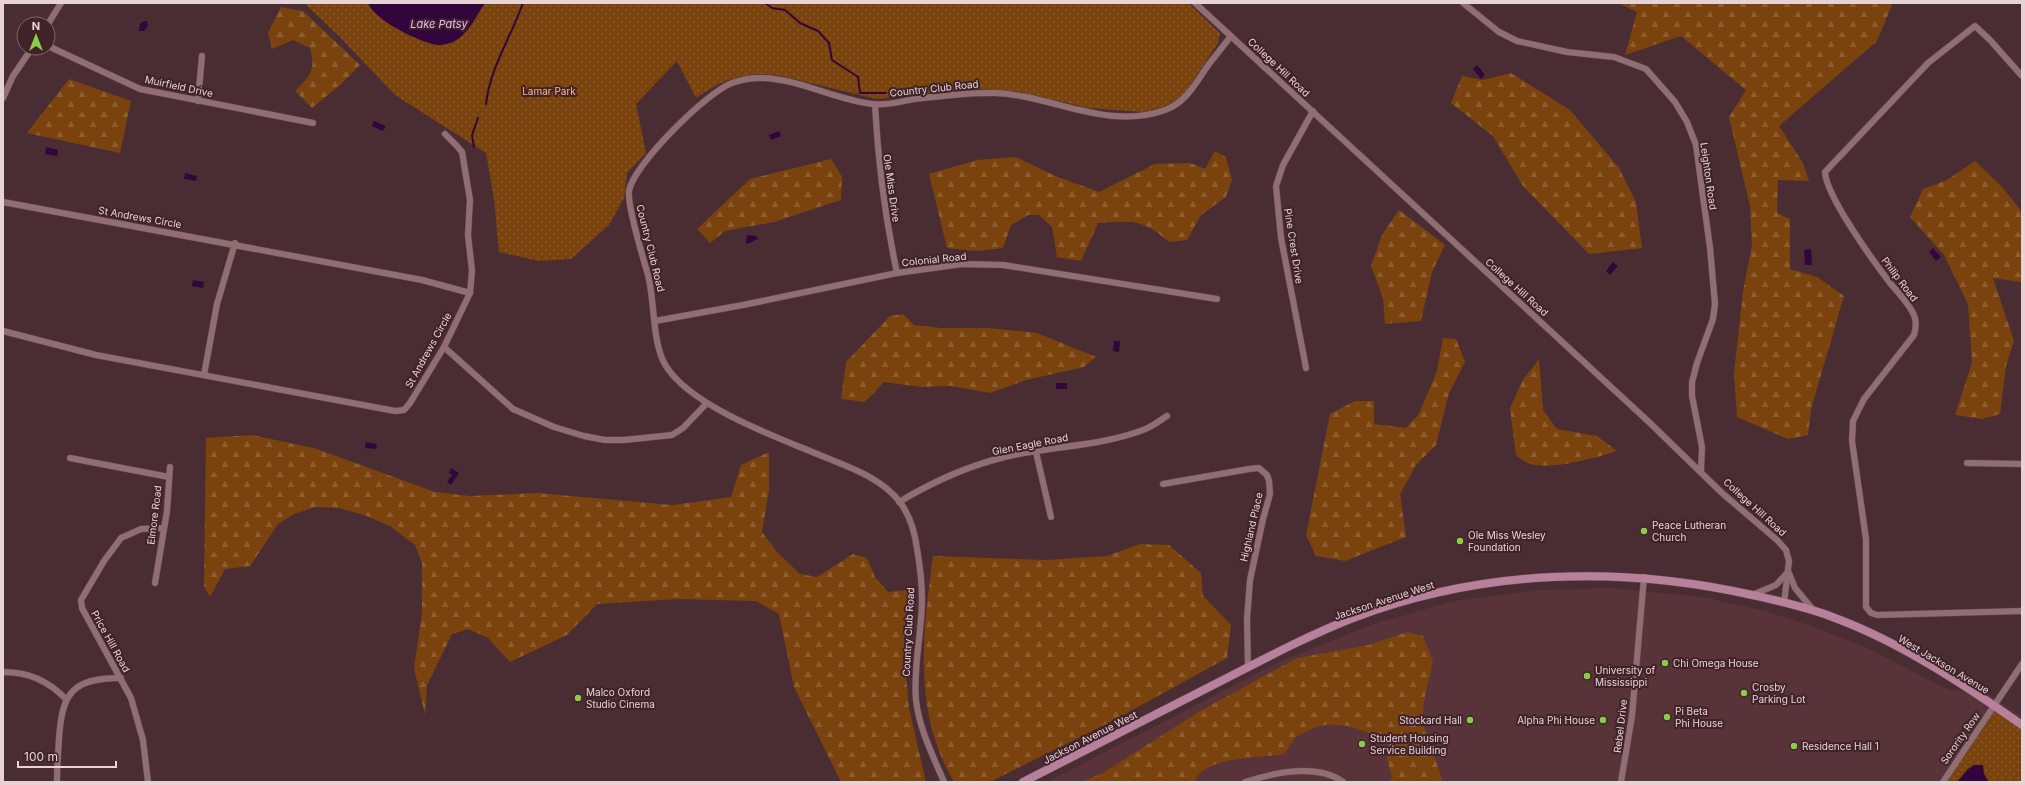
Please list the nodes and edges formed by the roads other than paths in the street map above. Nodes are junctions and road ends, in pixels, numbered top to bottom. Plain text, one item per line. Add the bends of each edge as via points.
1 (61, 3) edge
2 (1195, 3) edge
3 (1463, 3) edge
4 (53, 16) edge
5 (1231, 36) junction
6 (56, 50) edge
7 (27, 56) edge
8 (202, 56) dead end
9 (2022, 76) edge
10 (3, 98) edge
11 (198, 101) junction
12 (875, 105) junction
13 (1313, 111) junction
14 (313, 123) dead end
15 (445, 134) dead end
16 (3, 202) edge
17 (235, 244) junction
18 (896, 273) junction
19 (470, 293) junction
20 (1217, 299) dead end
21 (656, 321) junction
22 (3, 331) edge
23 (444, 348) junction
24 (1306, 368) dead end
25 (204, 375) junction
26 (706, 404) junction
27 (1167, 416) dead end
28 (1036, 452) junction
29 (70, 458) dead end
30 (1967, 463) dead end
31 (2022, 464) edge
32 (170, 467) dead end
33 (1701, 471) junction
34 (169, 477) junction
35 (1163, 484) dead end
36 (899, 502) junction
37 (1050, 517) dead end
38 (164, 528) junction
39 (1788, 571) junction
40 (1644, 577) junction
41 (156, 583) dead end
42 (1752, 595) junction
43 (1784, 602) junction
44 (1814, 611) junction
45 (2022, 611) edge
46 (2022, 664) edge
47 (1248, 667) junction
48 (3, 672) edge
49 (121, 678) junction
50 (66, 699) junction
51 (1994, 705) junction
52 (2022, 725) edge
53 (57, 782) edge
54 (148, 782) edge
55 (944, 782) edge
56 (1023, 782) edge
57 (1246, 782) edge
58 (1343, 782) edge
59 (1621, 782) edge
60 (1943, 782) edge

1 - 4 street
2 - 5 street, College Hill Road
3 - 33 street, Leighton Road via 1499,32 1517,41 1567,52 1614,57 1646,69 1675,102 1687,122 1696,145 1715,304 1713,319 1692,382 1692,396 1702,447
5 - 12 street, Country Club Road via 1180,103 1150,113 1129,116 1090,113 1032,98 998,93 966,93
5 - 13 street, College Hill Road
6 - 11 street, Muirfield Drive via 140,89
7 - 10 street via 13,76
8 - 11 street
9 - 45 street, Philip Road via 1975,26 1928,63 1825,172 1835,199 1850,224 1914,314 1917,325 1914,335 1864,400 1853,421 1852,441 1866,539 1866,607 1877,615
11 - 14 street, Muirfield Drive
12 - 18 street, Ole Miss Drive via 884,207
12 - 21 street, Country Club Road via 764,78 731,83 700,103 648,160 629,188 630,206 652,290
13 - 24 street, Pine Crest Drive via 1283,165 1276,186 1281,238
13 - 33 street, College Hill Road
15 - 19 street via 462,152 469,192 468,235 472,271
16 - 17 street, St Andrews Circle
17 - 19 street, St Andrews Circle via 422,280
17 - 25 street via 217,304
18 - 20 street, Colonial Road via 962,264 1003,265
18 - 21 street, Colonial Road
19 - 23 street, St Andrews Circle
21 - 26 street, Country Club Road via 658,347 665,366
22 - 25 street, St Andrews Circle via 96,355
23 - 25 street, St Andrews Circle via 404,410 395,411
23 - 26 street via 513,409 554,428 584,436 624,440 672,435 683,428
26 - 36 street, Country Club Road via 862,472 884,486
27 - 28 street, Glen Eagle Road via 1144,430 1110,439
28 - 36 street, Glen Eagle Road via 1008,456 967,468 934,481
28 - 37 street
29 - 34 street, Elmore Road
30 - 31 street
32 - 34 street
33 - 39 street, College Hill Road via 1786,550
34 - 38 street, Elmore Road
35 - 47 street, Highland Place via 1254,468 1266,473 1270,481 1270,494 1250,580 1247,619
36 - 55 street, Country Club Road via 909,517 915,534 920,566 922,601 915,670 916,704
38 - 41 street, Elmore Road
38 - 49 street, Price Hill Road via 141,529 121,538 81,600 82,608
39 - 42 street via 1776,585
39 - 43 street, College Hill Road
39 - 44 street via 1795,588
40 - 42 main road, Jackson Avenue West via 1712,586
40 - 47 main road, Jackson Avenue West via 1590,575 1539,578 1445,591 1353,618
40 - 59 street, Rebel Drive via 1632,716
42 - 43 main road, Jackson Avenue West
43 - 44 main road, West Jackson Avenue
44 - 51 main road, West Jackson Avenue via 1836,618 1916,656
46 - 51 street, Sorority Row
47 - 56 main road, Jackson Avenue West
48 - 50 street via 27,674 41,680 55,688
49 - 50 street via 100,678 85,683 75,688
49 - 54 street, Price Hill Road via 131,698 141,734
50 - 53 street via 61,712
51 - 52 main road, West Jackson Avenue
51 - 60 street, Sorority Row
57 - 58 street via 1266,775 1306,771

